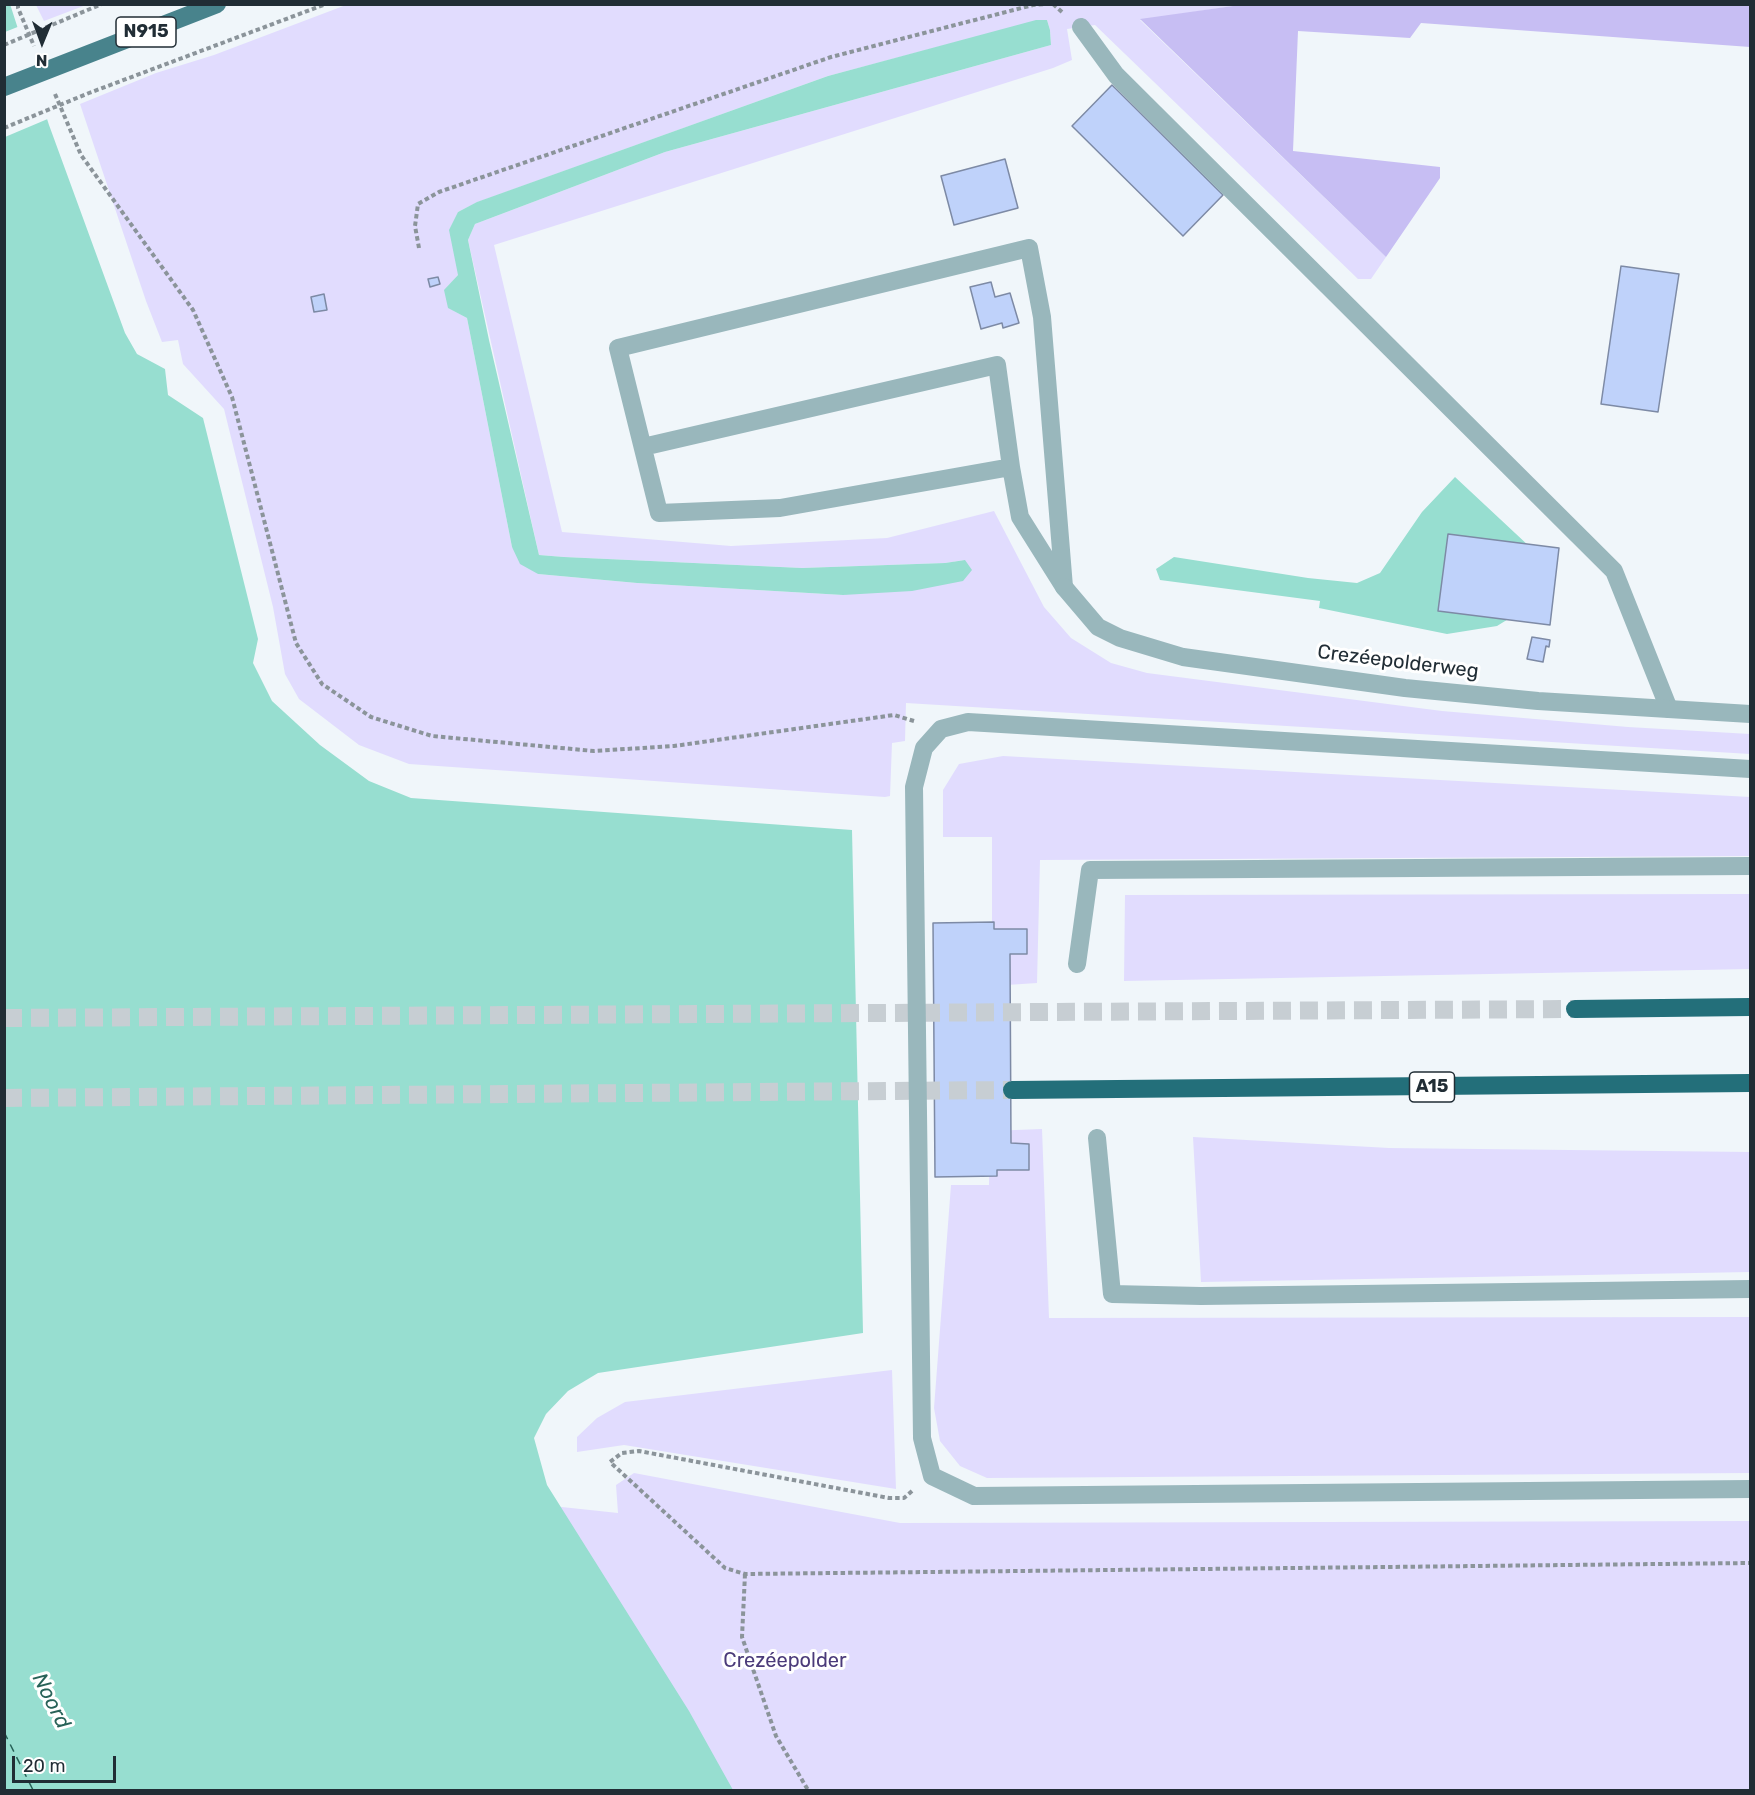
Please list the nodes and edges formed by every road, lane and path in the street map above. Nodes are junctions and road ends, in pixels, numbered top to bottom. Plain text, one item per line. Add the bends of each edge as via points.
1 (18, 4) edge
2 (102, 4) edge
3 (217, 4) edge
4 (326, 4) edge
5 (1046, 4) edge
6 (1081, 27) dead end
7 (4, 45) edge
8 (36, 50) dead end
9 (4, 87) edge
10 (54, 92) dead end
11 (4, 128) edge
12 (419, 248) dead end
13 (643, 447) junction
14 (1011, 467) junction
15 (1064, 588) junction
16 (1669, 710) junction
17 (1750, 714) edge
18 (941, 729) junction
19 (1750, 769) edge
20 (1750, 866) edge
21 (1077, 964) dead end
22 (1750, 1006) edge
23 (1575, 1009) tunnel mouth
24 (1750, 1083) edge
25 (1012, 1090) tunnel mouth
26 (1096, 1138) dead end
27 (1750, 1288) edge
28 (1750, 1489) edge
29 (904, 1498) dead end
30 (1750, 1563) edge
31 (745, 1574) junction
32 (808, 1791) edge

1 - 8 path
2 - 7 path
3 - 9 main road, N915
4 - 11 path
5 - 12 path via 831,57 439,192 418,204 415,226
6 - 16 street via 1116,75 1614,570
10 - 18 path via 81,155 194,310 232,397 296,643 322,684 370,717 432,736 594,751 674,746 894,715
13 - 14 street via 659,513 780,508
13 - 14 street, Crezéepolderweg via 997,364
13 - 15 street via 618,348 1029,248 1042,317
14 - 15 street, Crezéepolderweg via 1020,517
15 - 16 street, Crezéepolderweg via 1098,627 1120,638 1183,657 1405,688
16 - 17 street, Crezéepolderweg
18 - 19 street via 968,722
18 - 28 street via 924,748 914,787 922,1438 932,1476 974,1496
20 - 21 street via 1090,870
22 - 23 highway
24 - 25 highway, A15
26 - 27 street via 1112,1294
29 - 31 path via 639,1451 622,1454 610,1462 725,1568
30 - 31 path
31 - 32 path via 742,1637 776,1736

